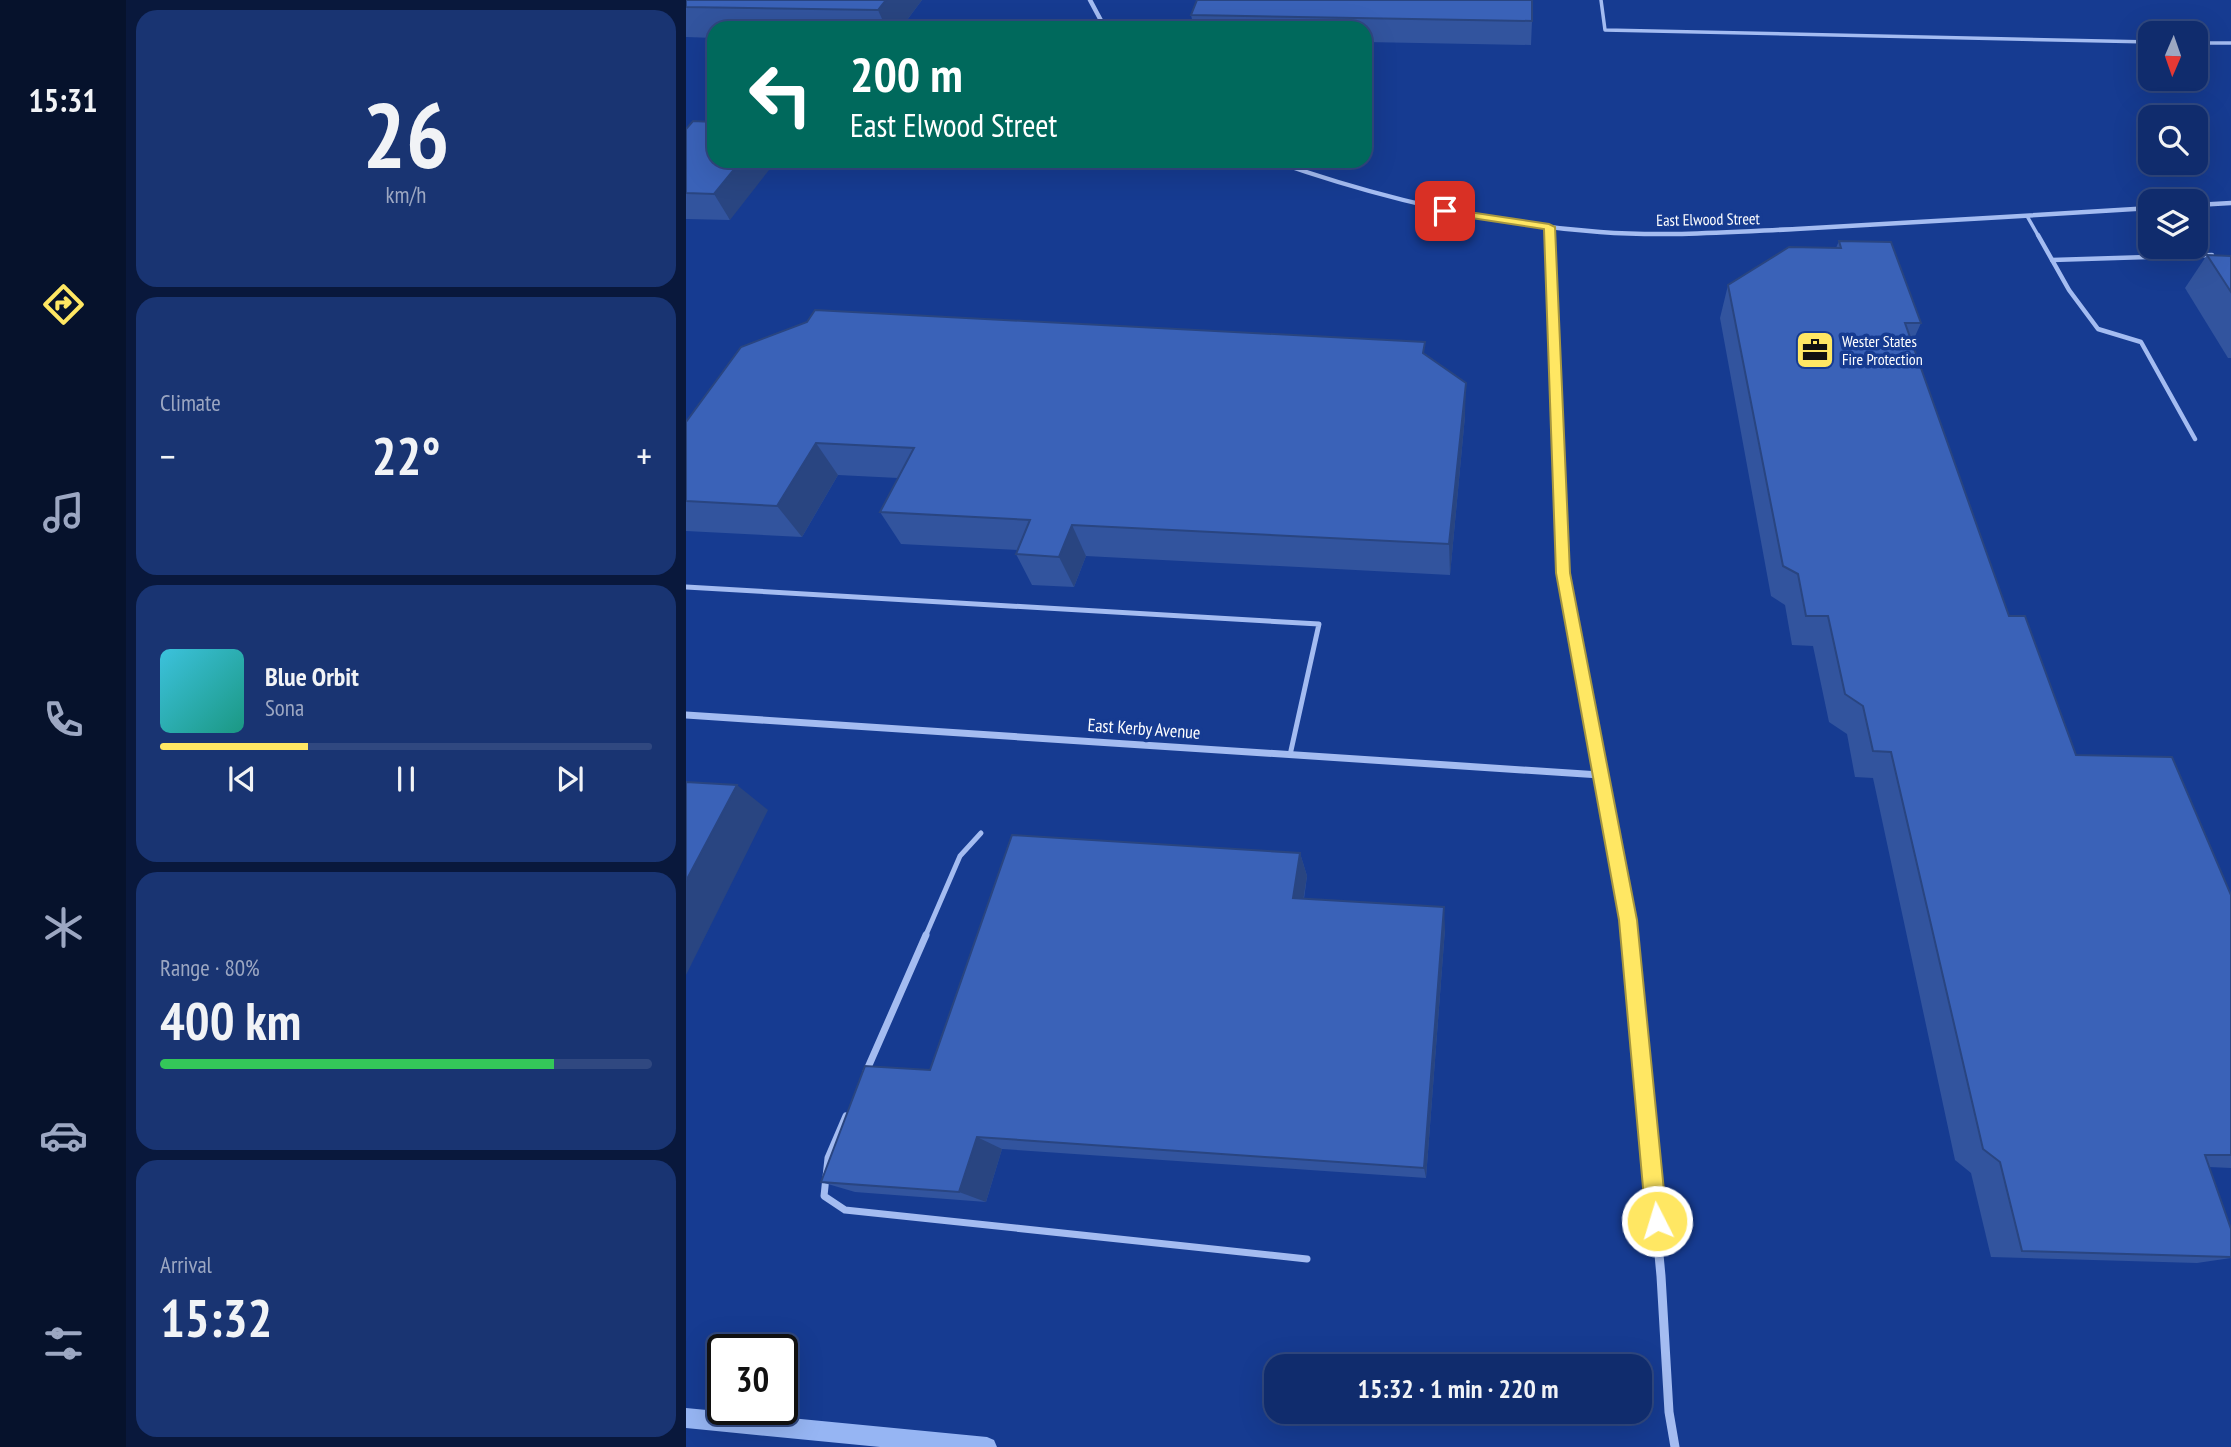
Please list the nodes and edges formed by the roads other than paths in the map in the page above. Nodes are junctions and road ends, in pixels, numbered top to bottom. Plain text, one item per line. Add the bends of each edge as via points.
1 (1090, 0) edge
2 (1601, 0) edge
3 (1101, 21) edge
4 (2138, 42) edge
5 (2208, 43) edge
6 (2231, 43) edge
7 (1293, 168) edge
8 (2231, 203) edge
9 (2208, 204) edge
10 (2138, 209) edge
11 (2027, 216) junction
12 (1549, 227) junction
13 (2212, 255) edge
14 (2052, 260) junction
15 (2195, 439) dead end
16 (686, 587) edge
17 (686, 715) edge
18 (1290, 755) junction
19 (1600, 775) junction
20 (981, 833) dead end
21 (861, 1082) edge
22 (850, 1107) edge
23 (1307, 1259) dead end
24 (1675, 1447) edge

1 - 3 street
2 - 4 lane via 1605,30
5 - 6 lane
7 - 12 street, East Elwood Street via 1398,201
8 - 9 street
10 - 11 street, East Elwood Street
11 - 12 street, East Elwood Street via 1713,233
11 - 14 lane
12 - 19 street via 1563,573
13 - 14 lane
14 - 15 lane via 2098,329 2141,342
16 - 18 lane via 1320,624
17 - 18 street, East Kerby Avenue
18 - 19 street, East Kerby Avenue
19 - 24 street via 1628,920
20 - 21 lane via 960,856
22 - 23 lane via 828,1158 824,1196 845,1210

